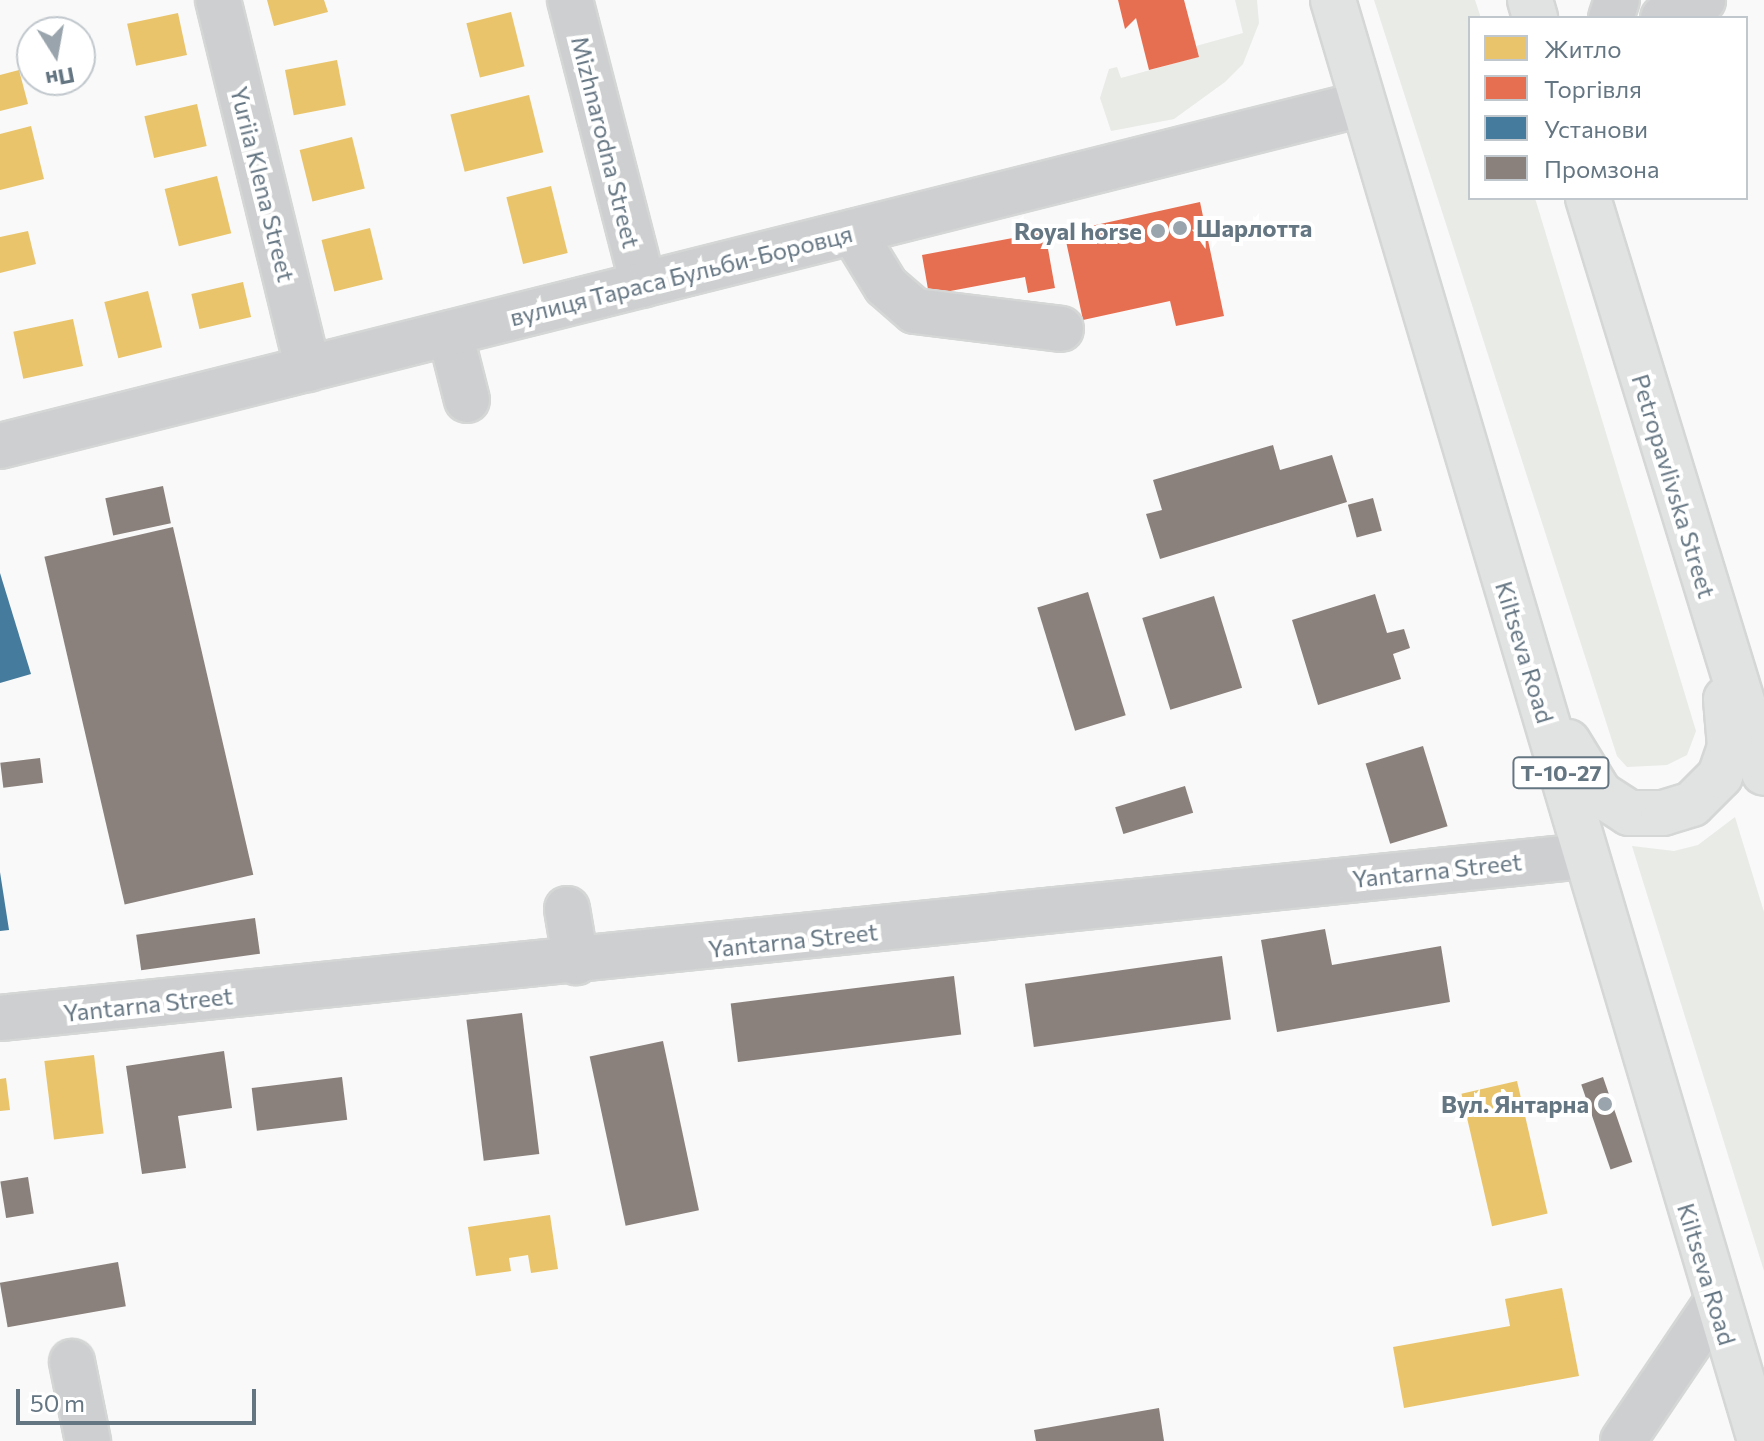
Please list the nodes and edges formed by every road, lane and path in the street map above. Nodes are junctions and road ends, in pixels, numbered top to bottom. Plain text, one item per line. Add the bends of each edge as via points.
1 (218, 0) edge
2 (570, 0) edge
3 (1333, 0) edge
4 (1703, 0) edge
5 (1667, 16) edge
6 (1362, 104) junction
7 (1589, 200) edge
8 (853, 232) junction
9 (643, 285) junction
10 (1061, 329) dead end
11 (450, 333) junction
12 (308, 369) junction
13 (467, 400) dead end
14 (0, 446) edge
15 (1719, 631) junction
16 (1537, 693) junction
17 (1764, 773) edge
18 (1585, 856) junction
19 (567, 909) dead end
20 (576, 962) junction
21 (0, 1018) edge
22 (1716, 1303) junction
23 (72, 1362) dead end
24 (88, 1441) edge
25 (1623, 1441) edge
26 (1760, 1441) edge

1 - 12 street, Yuriia Klena Street
2 - 9 street, Mizhnarodna Street
3 - 6 highway, Kiltseva Road / Т-10-27
4 - 5 street
6 - 8 street, вулиця Тараса Бульби-Боровця
6 - 16 highway, Kiltseva Road / Т-10-27
7 - 15 highway, Petropavlivska Street
8 - 9 street, вулиця Тараса Бульби-Боровця
8 - 10 street via 886,286 915,311
9 - 11 street, вулиця Тараса Бульби-Боровця
11 - 12 street, вулиця Тараса Бульби-Боровця
11 - 13 street
12 - 14 street, вулиця Тараса Бульби-Боровця
15 - 16 highway via 1730,747 1720,776 1692,804 1629,813 1600,794
15 - 17 highway, Petropavlivska Street
16 - 18 highway, Kiltseva Road / Т-10-27
18 - 20 street, Yantarna Street
18 - 22 highway, Kiltseva Road / Т-10-27
19 - 20 street
20 - 21 street, Yantarna Street
22 - 25 street
22 - 26 highway, Kiltseva Road / Т-10-27
23 - 24 street

